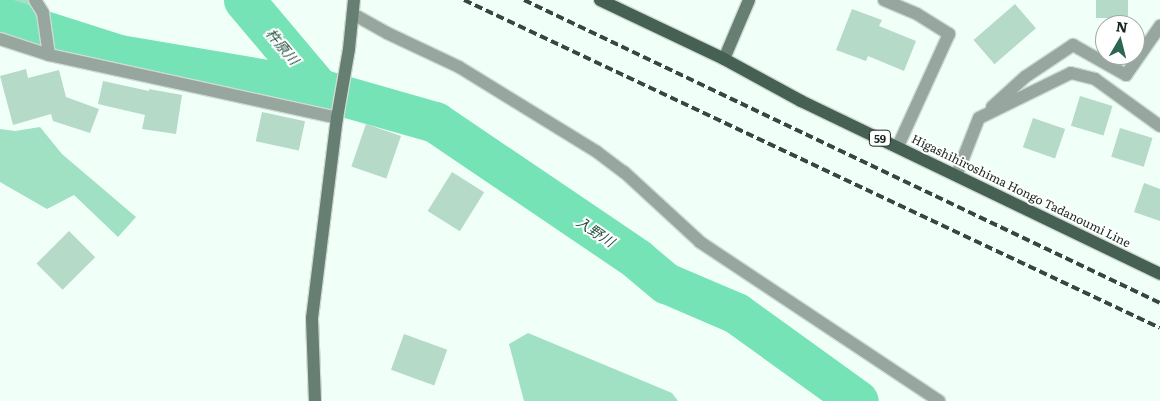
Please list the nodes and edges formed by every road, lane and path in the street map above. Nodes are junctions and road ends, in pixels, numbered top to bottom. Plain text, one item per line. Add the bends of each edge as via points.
1 (35, 0) edge
2 (354, 0) edge
3 (600, 0) edge
4 (749, 0) edge
5 (884, 0) edge
6 (353, 14) junction
7 (1160, 26) edge
8 (0, 39) edge
9 (48, 51) junction
10 (724, 59) junction
11 (1024, 77) junction
12 (1031, 93) junction
13 (337, 118) junction
14 (979, 118) junction
15 (1160, 126) edge
16 (898, 146) junction
17 (957, 174) junction
18 (1160, 274) edge
19 (315, 401) edge
20 (939, 401) edge

1 - 9 street via 43,13
2 - 6 street
3 - 10 main road, Higashihiroshima Hongo Tadanoumi Line / 59
4 - 10 street
5 - 16 street via 918,14 949,34
6 - 13 street
6 - 20 street via 458,68 597,152 624,172 700,242
7 - 11 street via 1126,75 1073,45
8 - 9 street
9 - 13 street
10 - 16 main road, Higashihiroshima Hongo Tadanoumi Line / 59 via 801,101
11 - 12 street
11 - 14 street
12 - 14 street
12 - 15 street via 1071,73 1095,79
13 - 19 street via 312,318
14 - 17 street
16 - 17 main road, Higashihiroshima Hongo Tadanoumi Line / 59
17 - 18 main road, Higashihiroshima Hongo Tadanoumi Line / 59

